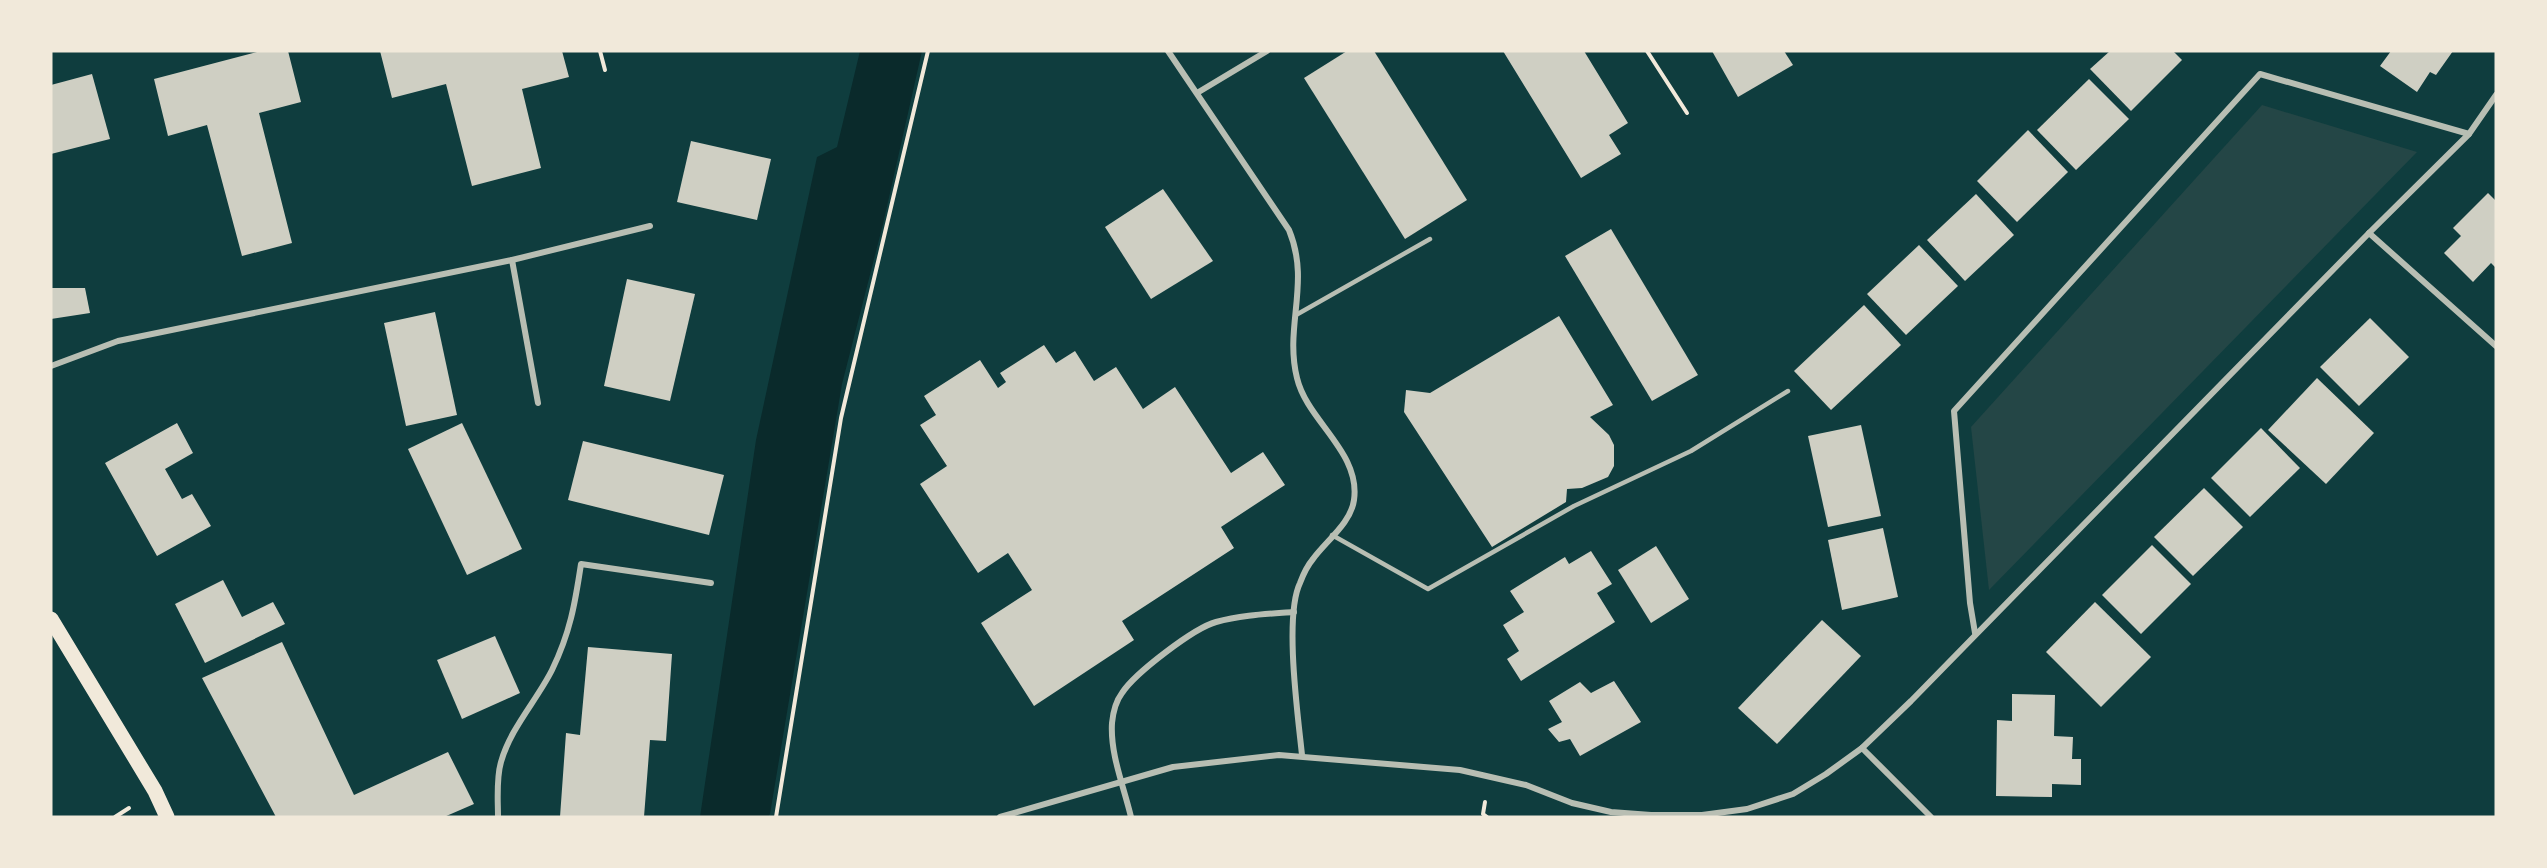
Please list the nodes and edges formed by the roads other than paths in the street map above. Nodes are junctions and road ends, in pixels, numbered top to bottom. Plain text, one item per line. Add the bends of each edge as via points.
1 (1167, 51) edge
2 (1267, 51) edge
3 (1197, 93) junction
4 (2496, 95) edge
5 (2469, 134) junction
6 (650, 226) dead end
7 (2369, 233) junction
8 (1430, 239) dead end
9 (512, 260) junction
10 (1296, 315) junction
11 (2496, 346) edge
12 (51, 366) edge
13 (1788, 391) dead end
14 (538, 404) dead end
15 (1332, 536) junction
16 (711, 583) dead end
17 (1294, 612) junction
18 (51, 619) edge
19 (1976, 633) junction
20 (1862, 748) junction
21 (1302, 755) junction
22 (1122, 782) junction
23 (167, 817) edge
24 (498, 817) edge
25 (1000, 817) edge
26 (1131, 817) edge
27 (1931, 817) edge

1 - 3 street
2 - 3 street
3 - 10 street via 1289,230 1299,263
4 - 5 street
5 - 7 street
5 - 19 street via 2260,74 1954,411 1970,603
6 - 9 street
7 - 11 street
7 - 19 street
8 - 10 lane
9 - 12 street via 118,341
9 - 14 street
10 - 15 street via 1292,344 1297,379 1353,476 1354,500 1348,516
13 - 15 lane via 1691,451 1574,506 1428,590
15 - 17 street via 1311,560 1298,586
16 - 24 street via 581,564 566,639 500,763
17 - 21 street via 1294,669
17 - 22 street via 1235,618 1197,629 1128,684 1112,721
18 - 23 main road
19 - 20 street
20 - 21 street via 1793,794 1747,809 1702,815 1611,812 1572,803 1526,784 1460,770
20 - 27 street
21 - 22 street via 1173,767
22 - 25 street
22 - 26 street

